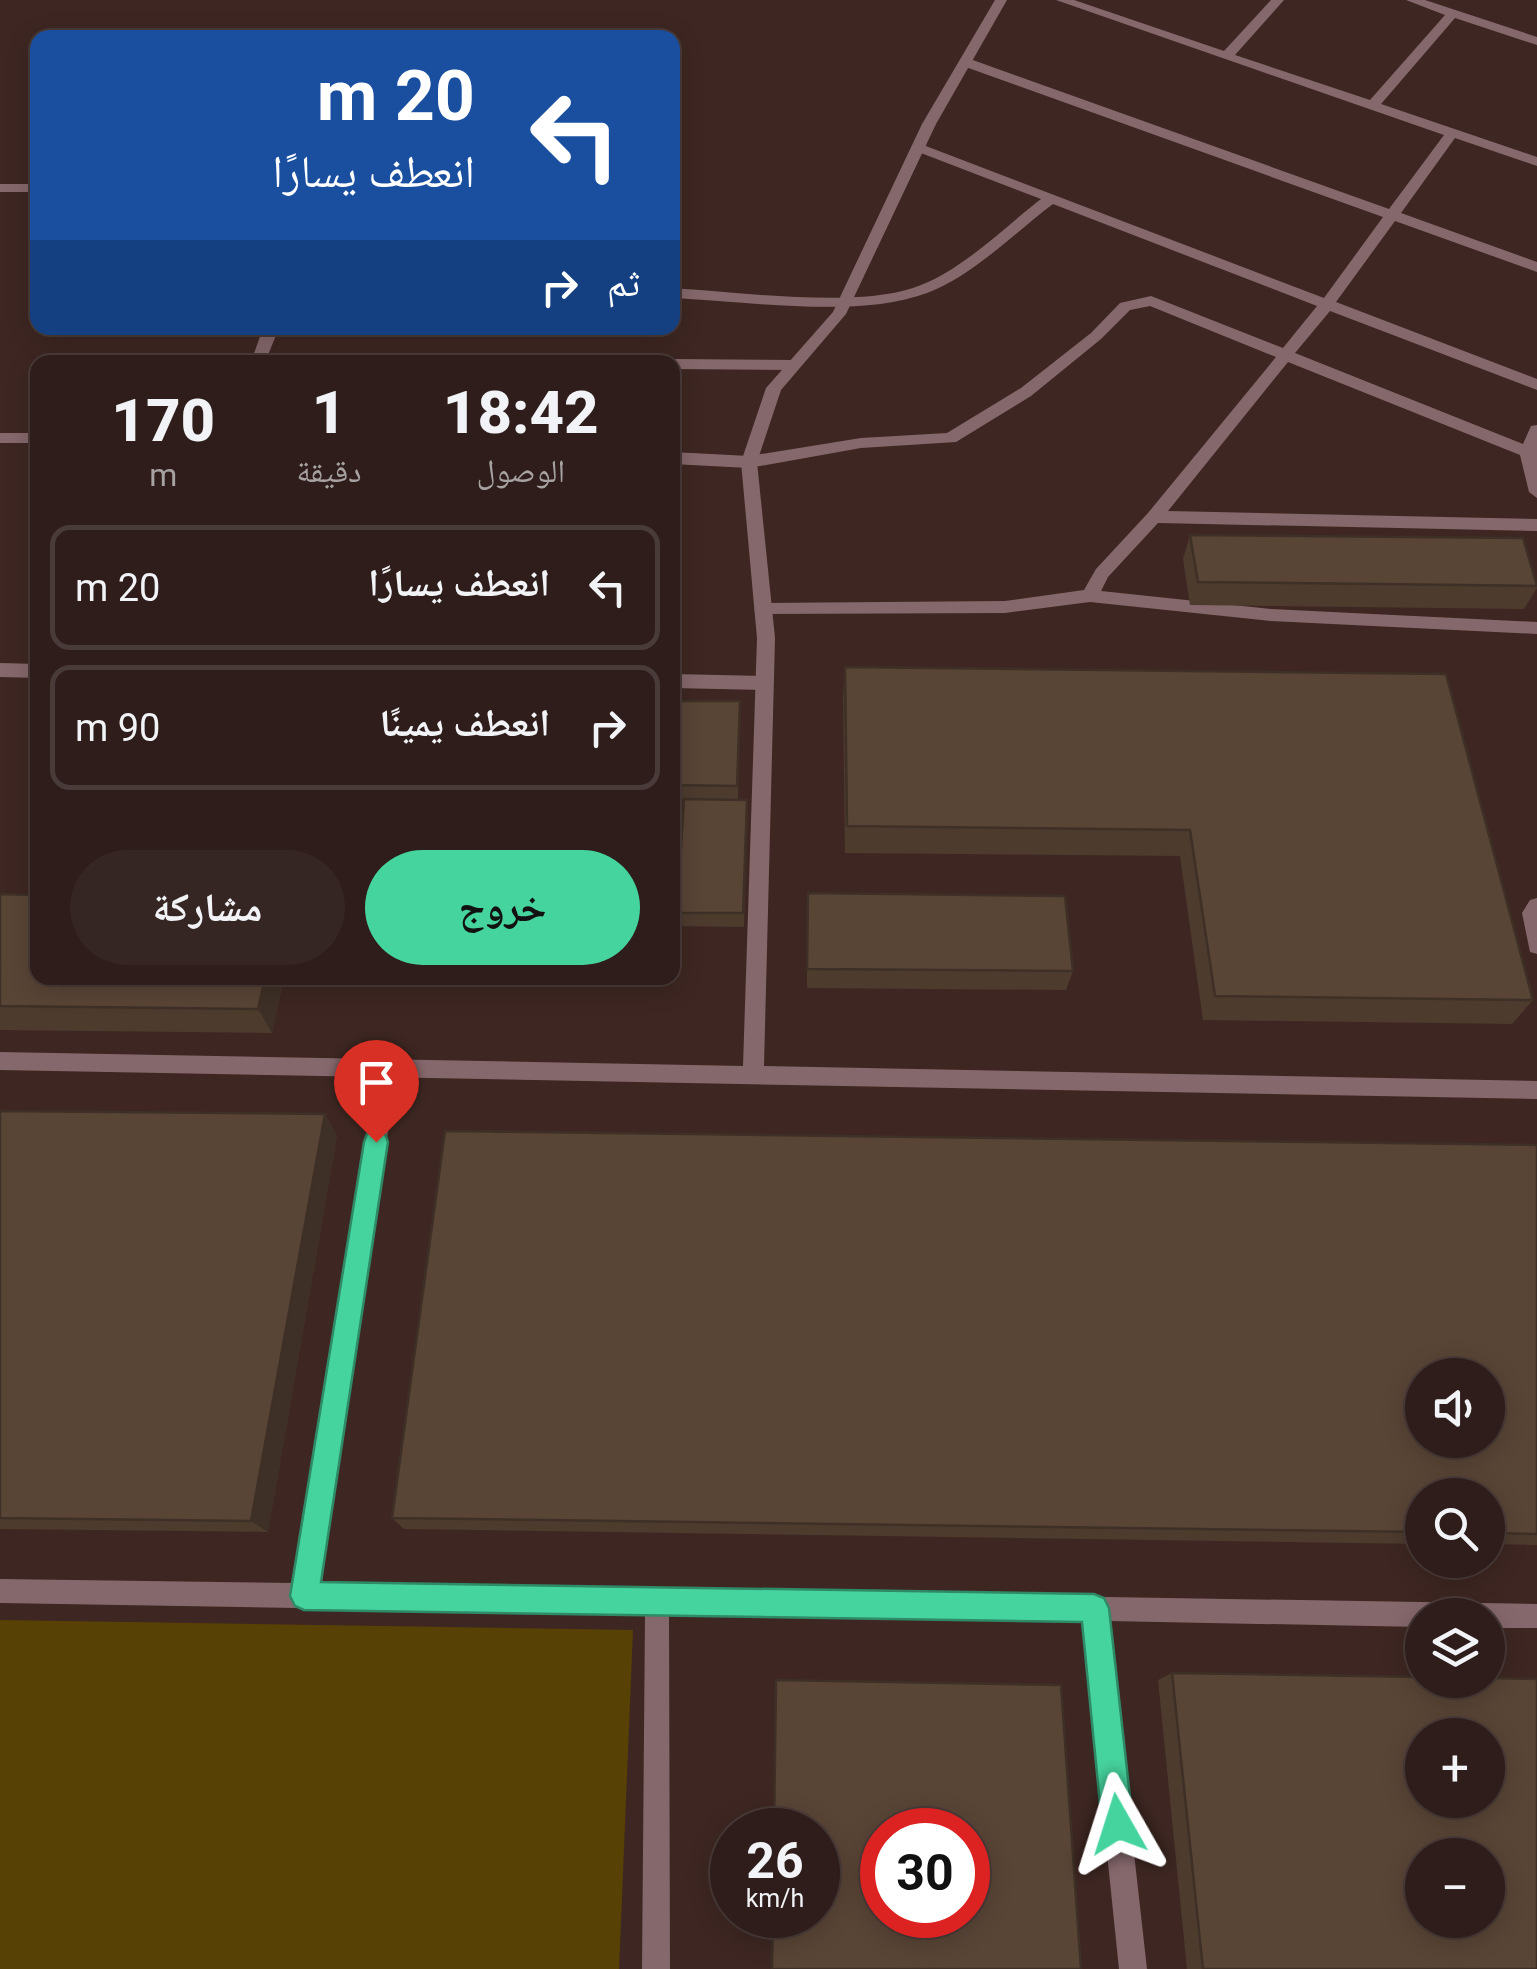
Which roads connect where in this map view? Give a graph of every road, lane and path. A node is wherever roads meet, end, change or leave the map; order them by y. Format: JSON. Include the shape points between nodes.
{"nodes":[{"id":1,"x":1001,"y":0,"type":"edge"},
{"id":2,"x":1062,"y":0,"type":"edge"},
{"id":3,"x":1278,"y":0,"type":"edge"},
{"id":4,"x":1412,"y":0,"type":"edge"},
{"id":5,"x":1453,"y":13,"type":"junction"},
{"id":6,"x":1537,"y":40,"type":"edge"},
{"id":7,"x":1227,"y":56,"type":"junction"},
{"id":8,"x":965,"y":62,"type":"junction"},
{"id":9,"x":1372,"y":106,"type":"junction"},
{"id":10,"x":1452,"y":133,"type":"junction"},
{"id":11,"x":918,"y":146,"type":"junction"},
{"id":12,"x":1537,"y":162,"type":"edge"},
{"id":13,"x":0,"y":188,"type":"edge"},
{"id":14,"x":30,"y":188,"type":"edge"},
{"id":15,"x":1051,"y":198,"type":"junction"},
{"id":16,"x":1393,"y":214,"type":"junction"},
{"id":17,"x":1537,"y":266,"type":"edge"},
{"id":18,"x":680,"y":293,"type":"edge"},
{"id":19,"x":846,"y":298,"type":"junction"},
{"id":20,"x":1327,"y":304,"type":"junction"},
{"id":21,"x":1286,"y":354,"type":"junction"},
{"id":22,"x":680,"y":364,"type":"edge"},
{"id":23,"x":793,"y":365,"type":"junction"},
{"id":24,"x":1537,"y":385,"type":"edge"},
{"id":25,"x":1537,"y":430,"type":"edge"},
{"id":26,"x":0,"y":438,"type":"edge"},
{"id":27,"x":30,"y":438,"type":"edge"},
{"id":28,"x":1528,"y":452,"type":"junction"},
{"id":29,"x":680,"y":458,"type":"edge"},
{"id":30,"x":749,"y":462,"type":"junction"},
{"id":31,"x":1537,"y":492,"type":"edge"},
{"id":32,"x":1154,"y":516,"type":"junction"},
{"id":33,"x":1537,"y":525,"type":"edge"},
{"id":34,"x":1090,"y":596,"type":"junction"},
{"id":35,"x":763,"y":609,"type":"junction"},
{"id":36,"x":1537,"y":628,"type":"edge"},
{"id":37,"x":0,"y":670,"type":"edge"},
{"id":38,"x":30,"y":671,"type":"edge"},
{"id":39,"x":680,"y":681,"type":"edge"},
{"id":40,"x":764,"y":682,"type":"junction"},
{"id":41,"x":1537,"y":906,"type":"edge"},
{"id":42,"x":1537,"y":946,"type":"edge"},
{"id":43,"x":0,"y":1061,"type":"edge"},
{"id":44,"x":388,"y":1066,"type":"junction"},
{"id":45,"x":753,"y":1074,"type":"junction"},
{"id":46,"x":1537,"y":1090,"type":"edge"},
{"id":47,"x":0,"y":1591,"type":"edge"},
{"id":48,"x":304,"y":1596,"type":"junction"},
{"id":49,"x":657,"y":1602,"type":"junction"},
{"id":50,"x":1094,"y":1608,"type":"junction"},
{"id":51,"x":1537,"y":1616,"type":"edge"},
{"id":52,"x":656,"y":1969,"type":"edge"},
{"id":53,"x":1133,"y":1969,"type":"edge"}],
"edges":[{"from":1,"to":8,"type":"street"},
{"from":2,"to":7,"type":"street"},
{"from":3,"to":7,"type":"street"},
{"from":4,"to":5,"type":"street"},
{"from":5,"to":6,"type":"street"},
{"from":5,"to":9,"type":"street"},
{"from":7,"to":9,"type":"street"},
{"from":8,"to":11,"type":"street"},
{"from":8,"to":16,"type":"street"},
{"from":9,"to":10,"type":"street"},
{"from":10,"to":12,"type":"street"},
{"from":10,"to":16,"type":"street"},
{"from":11,"to":15,"type":"street"},
{"from":11,"to":19,"type":"street"},
{"from":13,"to":14,"type":"street"},
{"from":15,"to":19,"type":"street","via":[[916,293]]},
{"from":15,"to":20,"type":"street"},
{"from":16,"to":17,"type":"street"},
{"from":16,"to":20,"type":"street"},
{"from":18,"to":19,"type":"street"},
{"from":19,"to":23,"type":"street"},
{"from":20,"to":21,"type":"street"},
{"from":20,"to":24,"type":"street"},
{"from":21,"to":28,"type":"street"},
{"from":21,"to":30,"type":"street","via":[[1163,305],[1138,302],[1026,392],[950,438],[861,443]]},
{"from":21,"to":32,"type":"street"},
{"from":22,"to":23,"type":"street"},
{"from":23,"to":30,"type":"street","via":[[774,388]]},
{"from":25,"to":28,"type":"street"},
{"from":26,"to":27,"type":"street"},
{"from":28,"to":31,"type":"street"},
{"from":29,"to":30,"type":"street"},
{"from":30,"to":35,"type":"street"},
{"from":32,"to":33,"type":"street"},
{"from":32,"to":34,"type":"street"},
{"from":34,"to":35,"type":"street","via":[[1006,607]]},
{"from":34,"to":36,"type":"street","via":[[1271,614]]},
{"from":35,"to":40,"type":"street"},
{"from":37,"to":38,"type":"street"},
{"from":39,"to":40,"type":"street"},
{"from":40,"to":45,"type":"street"},
{"from":41,"to":42,"type":"street"},
{"from":43,"to":44,"type":"street"},
{"from":44,"to":45,"type":"street"},
{"from":44,"to":48,"type":"street"},
{"from":45,"to":46,"type":"street"},
{"from":47,"to":48,"type":"street"},
{"from":48,"to":49,"type":"street"},
{"from":49,"to":50,"type":"street"},
{"from":49,"to":52,"type":"street"},
{"from":50,"to":51,"type":"street"},
{"from":50,"to":53,"type":"street"}]}
